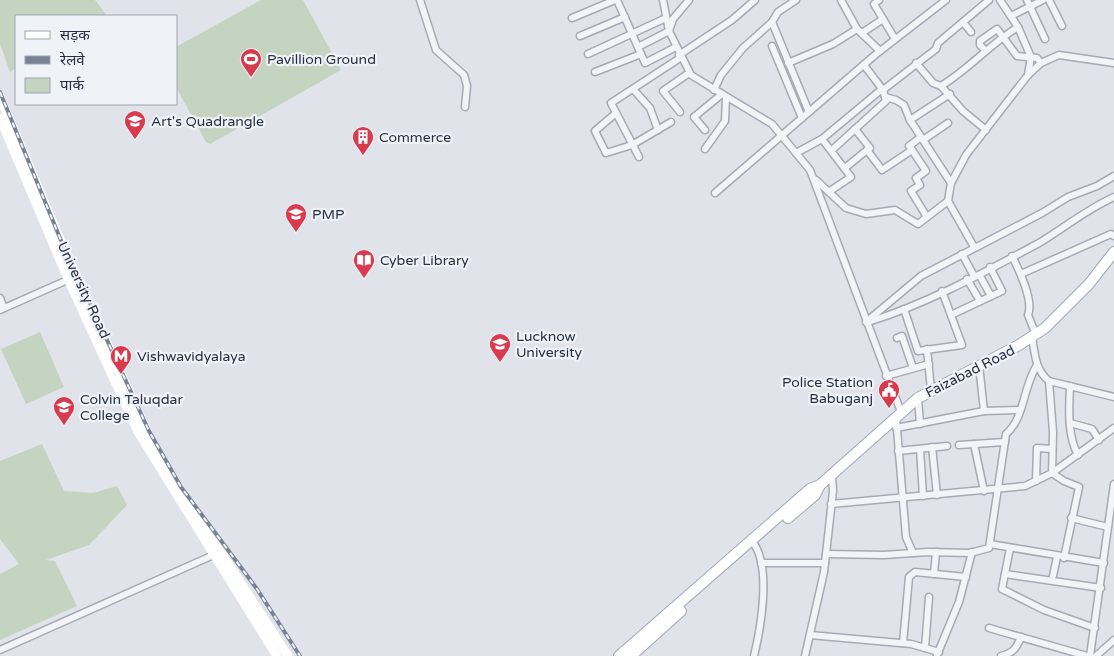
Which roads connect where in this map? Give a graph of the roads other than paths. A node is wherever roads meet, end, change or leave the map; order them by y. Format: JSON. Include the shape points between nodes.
{"nodes":[{"id":1,"x":420,"y":0,"type":"edge"},
{"id":2,"x":616,"y":0,"type":"edge"},
{"id":3,"x":663,"y":0,"type":"edge"},
{"id":4,"x":689,"y":0,"type":"edge"},
{"id":5,"x":754,"y":0,"type":"edge"},
{"id":6,"x":796,"y":0,"type":"edge"},
{"id":7,"x":840,"y":0,"type":"edge"},
{"id":8,"x":879,"y":0,"type":"edge"},
{"id":9,"x":946,"y":0,"type":"edge"},
{"id":10,"x":989,"y":0,"type":"edge"},
{"id":11,"x":1000,"y":0,"type":"edge"},
{"id":12,"x":1042,"y":0,"type":"edge"},
{"id":13,"x":1049,"y":0,"type":"edge"},
{"id":14,"x":1028,"y":3,"type":"edge"},
{"id":15,"x":1011,"y":16,"type":"junction"},
{"id":16,"x":625,"y":17,"type":"junction"},
{"id":17,"x":572,"y":18,"type":"dead end"},
{"id":18,"x":666,"y":18,"type":"junction"},
{"id":19,"x":883,"y":19,"type":"junction"},
{"id":20,"x":772,"y":22,"type":"junction"},
{"id":21,"x":963,"y":22,"type":"junction"},
{"id":22,"x":1062,"y":26,"type":"dead end"},
{"id":23,"x":1018,"y":27,"type":"junction"},
{"id":24,"x":859,"y":31,"type":"junction"},
{"id":25,"x":669,"y":32,"type":"junction"},
{"id":26,"x":971,"y":32,"type":"dead end"},
{"id":27,"x":632,"y":33,"type":"junction"},
{"id":28,"x":580,"y":36,"type":"dead end"},
{"id":29,"x":1002,"y":37,"type":"junction"},
{"id":30,"x":896,"y":39,"type":"junction"},
{"id":31,"x":1045,"y":39,"type":"dead end"},
{"id":32,"x":772,"y":46,"type":"dead end"},
{"id":33,"x":676,"y":47,"type":"junction"},
{"id":34,"x":640,"y":50,"type":"junction"},
{"id":35,"x":985,"y":50,"type":"junction"},
{"id":36,"x":880,"y":51,"type":"junction"},
{"id":37,"x":588,"y":54,"type":"dead end"},
{"id":38,"x":680,"y":56,"type":"junction"},
{"id":39,"x":1031,"y":57,"type":"junction"},
{"id":40,"x":1041,"y":62,"type":"junction"},
{"id":41,"x":788,"y":63,"type":"junction"},
{"id":42,"x":916,"y":63,"type":"junction"},
{"id":43,"x":1114,"y":63,"type":"edge"},
{"id":44,"x":864,"y":65,"type":"junction"},
{"id":45,"x":595,"y":72,"type":"dead end"},
{"id":46,"x":689,"y":73,"type":"junction"},
{"id":47,"x":1028,"y":75,"type":"junction"},
{"id":48,"x":941,"y":86,"type":"junction"},
{"id":49,"x":633,"y":89,"type":"junction"},
{"id":50,"x":714,"y":90,"type":"junction"},
{"id":51,"x":883,"y":92,"type":"junction"},
{"id":52,"x":950,"y":94,"type":"junction"},
{"id":53,"x":724,"y":96,"type":"junction"},
{"id":54,"x":0,"y":98,"type":"edge"},
{"id":55,"x":465,"y":107,"type":"dead end"},
{"id":56,"x":680,"y":112,"type":"dead end"},
{"id":57,"x":809,"y":112,"type":"junction"},
{"id":58,"x":616,"y":113,"type":"junction"},
{"id":59,"x":0,"y":118,"type":"edge"},
{"id":60,"x":802,"y":118,"type":"junction"},
{"id":61,"x":910,"y":120,"type":"junction"},
{"id":62,"x":671,"y":122,"type":"dead end"},
{"id":63,"x":948,"y":124,"type":"dead end"},
{"id":64,"x":855,"y":129,"type":"junction"},
{"id":65,"x":658,"y":130,"type":"junction"},
{"id":66,"x":705,"y":130,"type":"dead end"},
{"id":67,"x":986,"y":130,"type":"junction"},
{"id":68,"x":781,"y":135,"type":"junction"},
{"id":69,"x":922,"y":138,"type":"junction"},
{"id":70,"x":822,"y":139,"type":"junction"},
{"id":71,"x":632,"y":144,"type":"junction"},
{"id":72,"x":705,"y":149,"type":"dead end"},
{"id":73,"x":832,"y":150,"type":"junction"},
{"id":74,"x":867,"y":150,"type":"junction"},
{"id":75,"x":912,"y":150,"type":"junction"},
{"id":76,"x":796,"y":153,"type":"junction"},
{"id":77,"x":639,"y":156,"type":"dead end"},
{"id":78,"x":844,"y":168,"type":"junction"},
{"id":79,"x":1114,"y":176,"type":"edge"},
{"id":80,"x":815,"y":179,"type":"junction"},
{"id":81,"x":951,"y":183,"type":"junction"},
{"id":82,"x":716,"y":192,"type":"dead end"},
{"id":83,"x":830,"y":192,"type":"junction"},
{"id":84,"x":1114,"y":197,"type":"edge"},
{"id":85,"x":948,"y":201,"type":"junction"},
{"id":86,"x":927,"y":217,"type":"junction"},
{"id":87,"x":1114,"y":236,"type":"edge"},
{"id":88,"x":974,"y":247,"type":"junction"},
{"id":89,"x":1114,"y":252,"type":"edge"},
{"id":90,"x":962,"y":254,"type":"junction"},
{"id":91,"x":1012,"y":256,"type":"junction"},
{"id":92,"x":990,"y":267,"type":"junction"},
{"id":93,"x":1021,"y":274,"type":"junction"},
{"id":94,"x":971,"y":278,"type":"junction"},
{"id":95,"x":981,"y":278,"type":"dead end"},
{"id":96,"x":63,"y":282,"type":"dead end"},
{"id":97,"x":942,"y":291,"type":"junction"},
{"id":98,"x":991,"y":296,"type":"junction"},
{"id":99,"x":0,"y":298,"type":"edge"},
{"id":100,"x":980,"y":301,"type":"junction"},
{"id":101,"x":2,"y":309,"type":"edge"},
{"id":102,"x":904,"y":310,"type":"junction"},
{"id":103,"x":951,"y":314,"type":"junction"},
{"id":104,"x":866,"y":322,"type":"junction"},
{"id":105,"x":912,"y":332,"type":"junction"},
{"id":106,"x":1034,"y":336,"type":"junction"},
{"id":107,"x":927,"y":350,"type":"junction"},
{"id":108,"x":928,"y":364,"type":"junction"},
{"id":109,"x":979,"y":365,"type":"junction"},
{"id":110,"x":1037,"y":366,"type":"junction"},
{"id":111,"x":913,"y":368,"type":"junction"},
{"id":112,"x":886,"y":376,"type":"junction"},
{"id":113,"x":1049,"y":380,"type":"junction"},
{"id":114,"x":1070,"y":386,"type":"junction"},
{"id":115,"x":931,"y":390,"type":"junction"},
{"id":116,"x":1114,"y":397,"type":"edge"},
{"id":117,"x":918,"y":398,"type":"junction"},
{"id":118,"x":1020,"y":410,"type":"junction"},
{"id":119,"x":984,"y":411,"type":"junction"},
{"id":120,"x":899,"y":415,"type":"junction"},
{"id":121,"x":1070,"y":423,"type":"junction"},
{"id":122,"x":920,"y":424,"type":"junction"},
{"id":123,"x":896,"y":428,"type":"junction"},
{"id":124,"x":1114,"y":428,"type":"edge"},
{"id":125,"x":1098,"y":440,"type":"junction"},
{"id":126,"x":1005,"y":442,"type":"junction"},
{"id":127,"x":974,"y":444,"type":"junction"},
{"id":128,"x":947,"y":446,"type":"dead end"},
{"id":129,"x":959,"y":446,"type":"dead end"},
{"id":130,"x":932,"y":447,"type":"junction"},
{"id":131,"x":1052,"y":448,"type":"junction"},
{"id":132,"x":920,"y":449,"type":"junction"},
{"id":133,"x":898,"y":451,"type":"junction"},
{"id":134,"x":1078,"y":455,"type":"junction"},
{"id":135,"x":1052,"y":473,"type":"junction"},
{"id":136,"x":832,"y":475,"type":"junction"},
{"id":137,"x":1036,"y":481,"type":"junction"},
{"id":138,"x":1114,"y":484,"type":"edge"},
{"id":139,"x":998,"y":490,"type":"junction"},
{"id":140,"x":984,"y":491,"type":"junction"},
{"id":141,"x":937,"y":495,"type":"junction"},
{"id":142,"x":923,"y":496,"type":"junction"},
{"id":143,"x":903,"y":498,"type":"junction"},
{"id":144,"x":831,"y":504,"type":"junction"},
{"id":145,"x":1071,"y":518,"type":"junction"},
{"id":146,"x":1108,"y":526,"type":"junction"},
{"id":147,"x":754,"y":543,"type":"junction"},
{"id":148,"x":990,"y":544,"type":"junction"},
{"id":149,"x":1010,"y":548,"type":"junction"},
{"id":150,"x":936,"y":552,"type":"junction"},
{"id":151,"x":972,"y":552,"type":"junction"},
{"id":152,"x":218,"y":553,"type":"junction"},
{"id":153,"x":913,"y":553,"type":"junction"},
{"id":154,"x":826,"y":554,"type":"junction"},
{"id":155,"x":1061,"y":557,"type":"junction"},
{"id":156,"x":761,"y":563,"type":"junction"},
{"id":157,"x":825,"y":563,"type":"junction"},
{"id":158,"x":1104,"y":563,"type":"junction"},
{"id":159,"x":934,"y":574,"type":"junction"},
{"id":160,"x":1005,"y":574,"type":"junction"},
{"id":161,"x":1053,"y":576,"type":"dead end"},
{"id":162,"x":966,"y":577,"type":"junction"},
{"id":163,"x":1101,"y":588,"type":"junction"},
{"id":164,"x":929,"y":597,"type":"dead end"},
{"id":165,"x":254,"y":609,"type":"junction"},
{"id":166,"x":989,"y":628,"type":"dead end"},
{"id":167,"x":1095,"y":628,"type":"junction"},
{"id":168,"x":810,"y":635,"type":"junction"},
{"id":169,"x":1021,"y":637,"type":"junction"},
{"id":170,"x":1114,"y":640,"type":"edge"},
{"id":171,"x":903,"y":643,"type":"junction"},
{"id":172,"x":925,"y":648,"type":"junction"},
{"id":173,"x":0,"y":650,"type":"edge"},
{"id":174,"x":938,"y":654,"type":"edge"},
{"id":175,"x":277,"y":656,"type":"edge"},
{"id":176,"x":288,"y":656,"type":"edge"},
{"id":177,"x":619,"y":656,"type":"edge"},
{"id":178,"x":631,"y":656,"type":"edge"},
{"id":179,"x":754,"y":656,"type":"edge"},
{"id":180,"x":805,"y":656,"type":"edge"},
{"id":181,"x":1001,"y":656,"type":"edge"},
{"id":182,"x":1089,"y":656,"type":"edge"},
{"id":183,"x":1096,"y":656,"type":"edge"}],
"edges":[{"from":1,"to":55,"type":"street","via":[[436,50],[464,76],[467,86]]},
{"from":2,"to":16,"type":"street"},
{"from":2,"to":17,"type":"street"},
{"from":3,"to":18,"type":"street"},
{"from":4,"to":25,"type":"street","via":[[673,19]]},
{"from":5,"to":38,"type":"street","via":[[732,20]]},
{"from":6,"to":20,"type":"street","via":[[778,12]]},
{"from":7,"to":24,"type":"street"},
{"from":8,"to":19,"type":"street","via":[[874,4]]},
{"from":9,"to":30,"type":"street"},
{"from":10,"to":21,"type":"street"},
{"from":11,"to":15,"type":"street"},
{"from":12,"to":14,"type":"street"},
{"from":13,"to":22,"type":"street"},
{"from":14,"to":15,"type":"street"},
{"from":14,"to":31,"type":"street"},
{"from":15,"to":23,"type":"street"},
{"from":16,"to":27,"type":"street"},
{"from":16,"to":28,"type":"street"},
{"from":18,"to":25,"type":"street"},
{"from":18,"to":27,"type":"street"},
{"from":19,"to":24,"type":"street"},
{"from":19,"to":30,"type":"street"},
{"from":20,"to":41,"type":"street"},
{"from":20,"to":50,"type":"street","via":[[743,48],[720,75]]},
{"from":21,"to":26,"type":"street"},
{"from":21,"to":42,"type":"street","via":[[938,43],[936,49]]},
{"from":23,"to":29,"type":"street"},
{"from":23,"to":39,"type":"street"},
{"from":24,"to":36,"type":"street"},
{"from":24,"to":41,"type":"street"},
{"from":25,"to":33,"type":"street"},
{"from":25,"to":34,"type":"street"},
{"from":27,"to":34,"type":"street"},
{"from":27,"to":37,"type":"street"},
{"from":29,"to":35,"type":"street"},
{"from":29,"to":35,"type":"street","via":[[997,29],[980,40]]},
{"from":29,"to":39,"type":"street","via":[[1017,56]]},
{"from":30,"to":36,"type":"street"},
{"from":32,"to":60,"type":"street"},
{"from":33,"to":34,"type":"street","via":[[645,63]]},
{"from":33,"to":38,"type":"street"},
{"from":34,"to":45,"type":"street"},
{"from":35,"to":48,"type":"street","via":[[961,74]]},
{"from":36,"to":44,"type":"street"},
{"from":38,"to":46,"type":"street"},
{"from":38,"to":49,"type":"street"},
{"from":39,"to":40,"type":"street"},
{"from":39,"to":47,"type":"street"},
{"from":40,"to":43,"type":"street","via":[[1059,55]]},
{"from":40,"to":47,"type":"street"},
{"from":41,"to":57,"type":"street"},
{"from":42,"to":48,"type":"street","via":[[933,83]]},
{"from":42,"to":51,"type":"street"},
{"from":44,"to":51,"type":"street"},
{"from":44,"to":57,"type":"street"},
{"from":46,"to":50,"type":"street"},
{"from":46,"to":56,"type":"street","via":[[663,91]]},
{"from":47,"to":67,"type":"street"},
{"from":48,"to":52,"type":"street"},
{"from":49,"to":58,"type":"street","via":[[611,103]]},
{"from":49,"to":65,"type":"street","via":[[650,108]]},
{"from":50,"to":53,"type":"street"},
{"from":51,"to":61,"type":"street","via":[[904,105]]},
{"from":51,"to":64,"type":"street","via":[[886,101]]},
{"from":51,"to":70,"type":"street"},
{"from":52,"to":61,"type":"street"},
{"from":52,"to":67,"type":"street","via":[[963,111]]},
{"from":53,"to":66,"type":"street","via":[[694,117]]},
{"from":53,"to":68,"type":"street","via":[[772,124]]},
{"from":53,"to":72,"type":"street","via":[[725,121]]},
{"from":54,"to":152,"type":"main road","name":"University Road","via":[[146,430]]},
{"from":57,"to":60,"type":"street"},
{"from":58,"to":71,"type":"street"},
{"from":58,"to":71,"type":"street","via":[[595,132],[606,153]]},
{"from":59,"to":152,"type":"main road","name":"University Road","via":[[138,432]]},
{"from":60,"to":68,"type":"street"},
{"from":61,"to":69,"type":"street"},
{"from":62,"to":65,"type":"street"},
{"from":63,"to":69,"type":"street"},
{"from":64,"to":73,"type":"street"},
{"from":64,"to":74,"type":"street","via":[[870,148]]},
{"from":65,"to":71,"type":"street"},
{"from":67,"to":81,"type":"street","via":[[966,155]]},
{"from":68,"to":76,"type":"street"},
{"from":68,"to":82,"type":"street"},
{"from":69,"to":75,"type":"street","via":[[909,146]]},
{"from":69,"to":81,"type":"street"},
{"from":70,"to":73,"type":"street"},
{"from":70,"to":76,"type":"street"},
{"from":71,"to":77,"type":"street"},
{"from":73,"to":78,"type":"street"},
{"from":74,"to":75,"type":"street","via":[[882,170]]},
{"from":74,"to":78,"type":"street"},
{"from":75,"to":86,"type":"street","via":[[926,171],[916,178],[920,185],[911,191]]},
{"from":76,"to":80,"type":"street"},
{"from":78,"to":83,"type":"street","via":[[851,177]]},
{"from":79,"to":88,"type":"street"},
{"from":80,"to":83,"type":"street"},
{"from":80,"to":104,"type":"street"},
{"from":81,"to":85,"type":"street"},
{"from":83,"to":86,"type":"street","via":[[846,208],[866,214],[895,210],[918,224]]},
{"from":84,"to":91,"type":"street"},
{"from":85,"to":86,"type":"street"},
{"from":85,"to":88,"type":"street"},
{"from":87,"to":93,"type":"street","via":[[1111,234]]},
{"from":88,"to":90,"type":"street"},
{"from":89,"to":106,"type":"main road","name":"Faizabad Road","via":[[1060,315]]},
{"from":90,"to":94,"type":"street"},
{"from":90,"to":104,"type":"street","via":[[921,276]]},
{"from":91,"to":92,"type":"street"},
{"from":91,"to":93,"type":"street"},
{"from":92,"to":94,"type":"street"},
{"from":92,"to":98,"type":"street","via":[[1002,291]]},
{"from":93,"to":106,"type":"street"},
{"from":94,"to":97,"type":"street"},
{"from":94,"to":100,"type":"street"},
{"from":95,"to":98,"type":"street"},
{"from":96,"to":101,"type":"street"},
{"from":97,"to":102,"type":"street"},
{"from":97,"to":103,"type":"street"},
{"from":98,"to":100,"type":"street"},
{"from":99,"to":101,"type":"street"},
{"from":100,"to":103,"type":"street"},
{"from":102,"to":104,"type":"street"},
{"from":102,"to":105,"type":"street"},
{"from":103,"to":107,"type":"street","via":[[962,345]]},
{"from":104,"to":112,"type":"street"},
{"from":105,"to":107,"type":"street","via":[[918,351]]},
{"from":105,"to":111,"type":"street","via":[[900,337]]},
{"from":106,"to":109,"type":"main road","name":"Faizabad Road"},
{"from":106,"to":110,"type":"street"},
{"from":107,"to":108,"type":"street"},
{"from":108,"to":111,"type":"street"},
{"from":108,"to":115,"type":"street"},
{"from":109,"to":115,"type":"main road","name":"Faizabad Road"},
{"from":109,"to":119,"type":"street"},
{"from":110,"to":113,"type":"street"},
{"from":110,"to":118,"type":"street"},
{"from":111,"to":112,"type":"street"},
{"from":112,"to":120,"type":"street"},
{"from":113,"to":114,"type":"street"},
{"from":113,"to":131,"type":"street"},
{"from":114,"to":116,"type":"street"},
{"from":114,"to":121,"type":"street"},
{"from":115,"to":117,"type":"main road","name":"Faizabad Road"},
{"from":117,"to":120,"type":"main road","name":"Faizabad Road"},
{"from":117,"to":122,"type":"street"},
{"from":118,"to":119,"type":"street"},
{"from":118,"to":126,"type":"street"},
{"from":119,"to":122,"type":"street"},
{"from":120,"to":123,"type":"street"},
{"from":120,"to":136,"type":"main road","name":"Faizabad Road"},
{"from":121,"to":125,"type":"street","via":[[1092,429]]},
{"from":121,"to":134,"type":"street","via":[[1072,444]]},
{"from":122,"to":123,"type":"street"},
{"from":123,"to":133,"type":"street"},
{"from":124,"to":125,"type":"street"},
{"from":125,"to":134,"type":"street"},
{"from":126,"to":127,"type":"street"},
{"from":126,"to":139,"type":"street"},
{"from":127,"to":129,"type":"street"},
{"from":127,"to":140,"type":"street"},
{"from":128,"to":130,"type":"street"},
{"from":130,"to":132,"type":"street"},
{"from":130,"to":141,"type":"street"},
{"from":131,"to":135,"type":"street"},
{"from":131,"to":137,"type":"street","via":[[1037,448]]},
{"from":132,"to":133,"type":"street"},
{"from":132,"to":142,"type":"street"},
{"from":133,"to":143,"type":"street"},
{"from":134,"to":135,"type":"street"},
{"from":135,"to":137,"type":"street"},
{"from":135,"to":145,"type":"street","via":[[1078,487]]},
{"from":136,"to":144,"type":"street"},
{"from":136,"to":147,"type":"main road","name":"Faizabad Road","via":[[810,489]]},
{"from":137,"to":139,"type":"street"},
{"from":138,"to":146,"type":"street"},
{"from":139,"to":140,"type":"street"},
{"from":139,"to":148,"type":"street"},
{"from":140,"to":141,"type":"street"},
{"from":141,"to":142,"type":"street"},
{"from":142,"to":143,"type":"street"},
{"from":143,"to":144,"type":"street"},
{"from":143,"to":153,"type":"street","via":[[906,537]]},
{"from":144,"to":154,"type":"street"},
{"from":145,"to":146,"type":"street"},
{"from":145,"to":155,"type":"street"},
{"from":146,"to":158,"type":"street"},
{"from":147,"to":156,"type":"street","via":[[760,552]]},
{"from":147,"to":177,"type":"main road","name":"Faizabad Road"},
{"from":147,"to":178,"type":"main road","name":"Faizabad Road"},
{"from":148,"to":149,"type":"street"},
{"from":148,"to":151,"type":"street","via":[[989,548]]},
{"from":149,"to":155,"type":"street"},
{"from":149,"to":160,"type":"street"},
{"from":150,"to":151,"type":"street"},
{"from":150,"to":153,"type":"street"},
{"from":150,"to":159,"type":"street"},
{"from":151,"to":162,"type":"street"},
{"from":152,"to":165,"type":"main road","name":"University Road"},
{"from":152,"to":173,"type":"street"},
{"from":153,"to":154,"type":"street","via":[[884,556]]},
{"from":154,"to":157,"type":"street"},
{"from":155,"to":158,"type":"street"},
{"from":155,"to":161,"type":"street"},
{"from":156,"to":157,"type":"street"},
{"from":156,"to":179,"type":"street","via":[[761,624]]},
{"from":157,"to":168,"type":"street"},
{"from":158,"to":163,"type":"street"},
{"from":159,"to":162,"type":"street"},
{"from":159,"to":171,"type":"street","via":[[915,572],[909,577]]},
{"from":160,"to":163,"type":"street"},
{"from":160,"to":167,"type":"street","via":[[1002,589],[1044,610]]},
{"from":162,"to":174,"type":"street"},
{"from":163,"to":167,"type":"street"},
{"from":164,"to":172,"type":"street"},
{"from":165,"to":175,"type":"main road","name":"University Road"},
{"from":165,"to":176,"type":"main road","name":"University Road"},
{"from":166,"to":169,"type":"street"},
{"from":167,"to":182,"type":"street"},
{"from":168,"to":171,"type":"street"},
{"from":168,"to":180,"type":"street"},
{"from":169,"to":181,"type":"street","via":[[1016,649]]},
{"from":169,"to":182,"type":"street"},
{"from":170,"to":183,"type":"street"},
{"from":171,"to":172,"type":"street"},
{"from":172,"to":174,"type":"street"}]}
